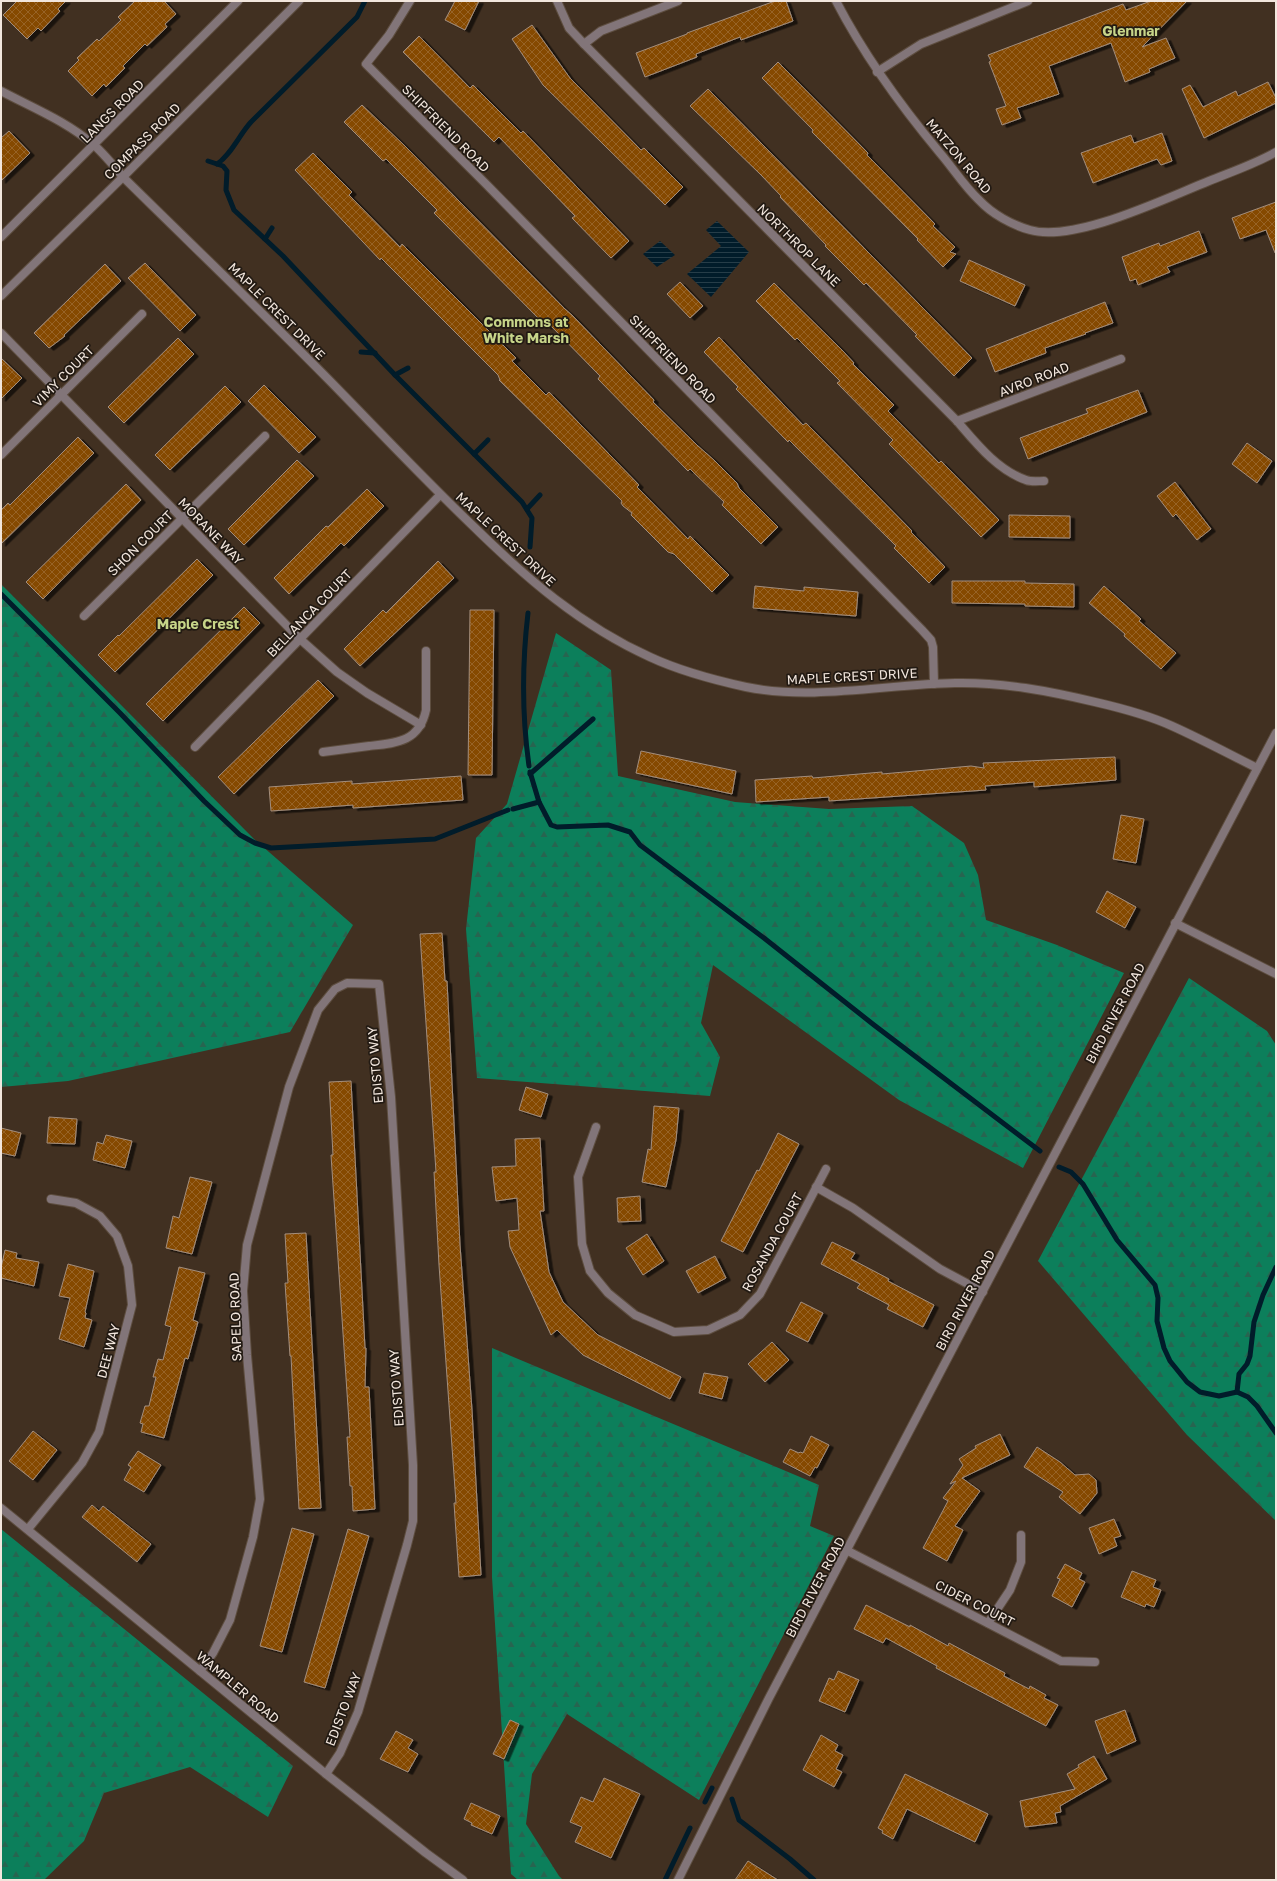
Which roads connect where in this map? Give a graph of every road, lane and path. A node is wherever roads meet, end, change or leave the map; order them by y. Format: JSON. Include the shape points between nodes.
{"nodes":[{"id":1,"x":238,"y":1,"type":"edge"},
{"id":2,"x":299,"y":1,"type":"edge"},
{"id":3,"x":410,"y":1,"type":"edge"},
{"id":4,"x":557,"y":1,"type":"edge"},
{"id":5,"x":678,"y":1,"type":"edge"},
{"id":6,"x":836,"y":1,"type":"edge"},
{"id":7,"x":1028,"y":1,"type":"edge"},
{"id":8,"x":584,"y":44,"type":"junction"},
{"id":9,"x":877,"y":72,"type":"junction"},
{"id":10,"x":1,"y":91,"type":"edge"},
{"id":11,"x":94,"y":146,"type":"junction"},
{"id":12,"x":1276,"y":152,"type":"edge"},
{"id":13,"x":123,"y":177,"type":"junction"},
{"id":14,"x":1,"y":237,"type":"edge"},
{"id":15,"x":1,"y":296,"type":"edge"},
{"id":16,"x":142,"y":314,"type":"dead end"},
{"id":17,"x":1,"y":333,"type":"edge"},
{"id":18,"x":1121,"y":359,"type":"dead end"},
{"id":19,"x":61,"y":395,"type":"junction"},
{"id":20,"x":957,"y":421,"type":"junction"},
{"id":21,"x":265,"y":436,"type":"dead end"},
{"id":22,"x":1,"y":455,"type":"edge"},
{"id":23,"x":1044,"y":481,"type":"dead end"},
{"id":24,"x":440,"y":495,"type":"junction"},
{"id":25,"x":182,"y":518,"type":"junction"},
{"id":26,"x":84,"y":616,"type":"dead end"},
{"id":27,"x":300,"y":639,"type":"junction"},
{"id":28,"x":426,"y":651,"type":"dead end"},
{"id":29,"x":934,"y":684,"type":"junction"},
{"id":30,"x":421,"y":725,"type":"junction"},
{"id":31,"x":1276,"y":733,"type":"edge"},
{"id":32,"x":195,"y":748,"type":"dead end"},
{"id":33,"x":323,"y":752,"type":"dead end"},
{"id":34,"x":1257,"y":768,"type":"junction"},
{"id":35,"x":1175,"y":923,"type":"junction"},
{"id":36,"x":1276,"y":974,"type":"edge"},
{"id":37,"x":379,"y":984,"type":"joint"},
{"id":38,"x":596,"y":1127,"type":"dead end"},
{"id":39,"x":826,"y":1169,"type":"dead end"},
{"id":40,"x":816,"y":1187,"type":"junction"},
{"id":41,"x":50,"y":1199,"type":"dead end"},
{"id":42,"x":983,"y":1292,"type":"junction"},
{"id":43,"x":1,"y":1508,"type":"edge"},
{"id":44,"x":28,"y":1529,"type":"junction"},
{"id":45,"x":1021,"y":1535,"type":"dead end"},
{"id":46,"x":848,"y":1551,"type":"junction"},
{"id":47,"x":988,"y":1623,"type":"junction"},
{"id":48,"x":1095,"y":1662,"type":"dead end"},
{"id":49,"x":200,"y":1671,"type":"junction"},
{"id":50,"x":326,"y":1774,"type":"junction"},
{"id":51,"x":463,"y":1880,"type":"edge"},
{"id":52,"x":678,"y":1880,"type":"edge"}],
"edges":[{"from":1,"to":11,"type":"street","name":"LANGS ROAD"},
{"from":2,"to":13,"type":"street","name":"COMPASS ROAD"},
{"from":3,"to":29,"type":"street","name":"SHIPFRIEND ROAD","via":[[389,35],[366,64],[922,630],[931,640],[933,647]]},
{"from":4,"to":8,"type":"street","name":"NORTHROP LANE","via":[[569,28]]},
{"from":5,"to":8,"type":"street","via":[[601,31]]},
{"from":6,"to":9,"type":"street","name":"MATZON ROAD"},
{"from":7,"to":9,"type":"street","via":[[921,44]]},
{"from":8,"to":20,"type":"street","name":"NORTHROP LANE"},
{"from":9,"to":12,"type":"street","name":"MATZON ROAD","via":[[978,200],[1004,219],[1031,230],[1056,232],[1098,224]]},
{"from":10,"to":11,"type":"street","name":"MAPLE CREST DRIVE","via":[[68,126]]},
{"from":11,"to":13,"type":"street","name":"MAPLE CREST DRIVE"},
{"from":11,"to":14,"type":"street","name":"LANGS ROAD"},
{"from":13,"to":15,"type":"street","name":"COMPASS ROAD"},
{"from":13,"to":24,"type":"street","name":"MAPLE CREST DRIVE","via":[[328,379]]},
{"from":16,"to":19,"type":"street","name":"VIMY COURT"},
{"from":17,"to":19,"type":"street","name":"MORANE WAY"},
{"from":18,"to":20,"type":"street","name":"AVRO ROAD"},
{"from":19,"to":22,"type":"street","name":"VIMY COURT"},
{"from":19,"to":25,"type":"street","name":"MORANE WAY"},
{"from":20,"to":23,"type":"street","name":"NORTHROP LANE","via":[[986,454],[1002,466],[1027,480]]},
{"from":21,"to":25,"type":"street","name":"SHON COURT"},
{"from":24,"to":27,"type":"street","name":"BELLANCA COURT"},
{"from":24,"to":29,"type":"street","name":"MAPLE CREST DRIVE","via":[[515,567],[544,591],[611,638],[654,659],[696,675],[750,688],[786,692]]},
{"from":25,"to":26,"type":"street","name":"SHON COURT"},
{"from":25,"to":27,"type":"street","name":"MORANE WAY"},
{"from":27,"to":30,"type":"street","name":"MORANE WAY","via":[[337,672]]},
{"from":27,"to":32,"type":"street","name":"BELLANCA COURT"},
{"from":28,"to":30,"type":"street","via":[[426,710]]},
{"from":29,"to":34,"type":"street","name":"MAPLE CREST DRIVE","via":[[989,684],[1048,691],[1122,708],[1171,725]]},
{"from":30,"to":33,"type":"street","via":[[398,743]]},
{"from":31,"to":34,"type":"street","name":"BIRD RIVER ROAD"},
{"from":34,"to":35,"type":"street","name":"BIRD RIVER ROAD"},
{"from":35,"to":36,"type":"street"},
{"from":35,"to":42,"type":"street","name":"BIRD RIVER ROAD"},
{"from":37,"to":49,"type":"street","name":"SAPELO ROAD","via":[[347,983],[335,988],[318,1010],[289,1087],[247,1245],[243,1291],[260,1498],[253,1537],[230,1620],[213,1653]]},
{"from":37,"to":50,"type":"street","name":"EDISTO WAY","via":[[391,1097],[414,1465],[413,1521],[358,1712],[340,1753]]},
{"from":38,"to":40,"type":"street","name":"ROSANDA COURT","via":[[578,1177],[582,1244],[590,1270],[608,1293],[634,1315],[674,1332],[708,1330],[740,1315],[760,1294]]},
{"from":39,"to":40,"type":"street","name":"ROSANDA COURT"},
{"from":40,"to":42,"type":"street","name":"ROSANDA COURT","via":[[853,1208],[940,1269]]},
{"from":41,"to":44,"type":"street","name":"DEE WAY","via":[[76,1203],[100,1216],[117,1236],[128,1266],[132,1305],[99,1432],[82,1463]]},
{"from":42,"to":46,"type":"street","name":"BIRD RIVER ROAD"},
{"from":43,"to":44,"type":"street","name":"WAMPLER ROAD"},
{"from":44,"to":49,"type":"street","name":"WAMPLER ROAD"},
{"from":45,"to":47,"type":"street","via":[[1021,1562],[1010,1590]]},
{"from":46,"to":47,"type":"street","name":"CIDER COURT"},
{"from":46,"to":52,"type":"street","name":"BIRD RIVER ROAD","via":[[769,1698]]},
{"from":47,"to":48,"type":"street","name":"CIDER COURT","via":[[1062,1661]]},
{"from":49,"to":50,"type":"street","name":"WAMPLER ROAD"},
{"from":50,"to":51,"type":"street","name":"WAMPLER ROAD"}]}
